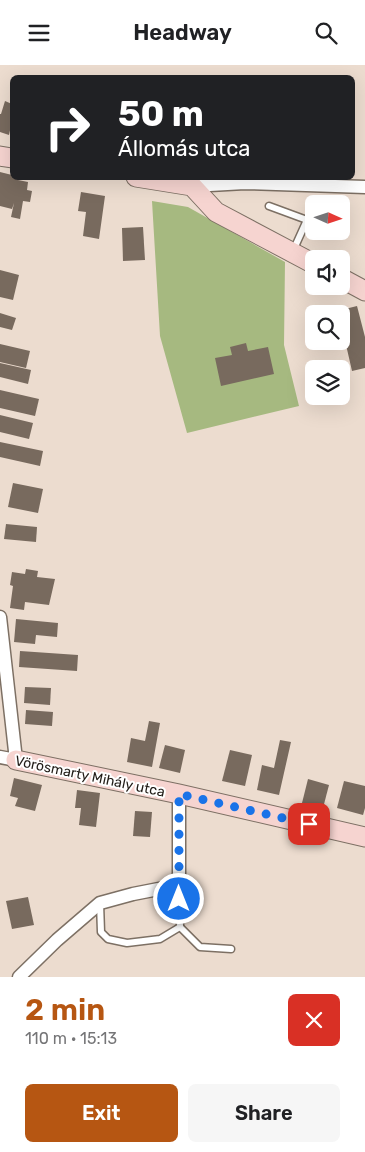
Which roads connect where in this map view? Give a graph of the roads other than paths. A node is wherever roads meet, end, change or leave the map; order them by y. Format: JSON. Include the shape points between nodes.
{"nodes":[{"id":1,"x":155,"y":180,"type":"edge"},
{"id":2,"x":192,"y":186,"type":"junction"},
{"id":3,"x":365,"y":187,"type":"edge"},
{"id":4,"x":269,"y":206,"type":"dead end"},
{"id":5,"x":293,"y":253,"type":"junction"},
{"id":6,"x":305,"y":259,"type":"edge"},
{"id":7,"x":350,"y":283,"type":"edge"},
{"id":8,"x":365,"y":291,"type":"edge"},
{"id":9,"x":0,"y":617,"type":"edge"},
{"id":10,"x":8,"y":759,"type":"edge"},
{"id":11,"x":179,"y":794,"type":"junction"},
{"id":12,"x":365,"y":837,"type":"edge"},
{"id":13,"x":179,"y":885,"type":"junction"},
{"id":14,"x":100,"y":903,"type":"junction"},
{"id":15,"x":180,"y":927,"type":"junction"},
{"id":16,"x":231,"y":949,"type":"dead end"},
{"id":17,"x":19,"y":977,"type":"edge"}],
"edges":[{"from":1,"to":2,"type":"street"},
{"from":2,"to":3,"type":"street","via":[[244,183]]},
{"from":2,"to":5,"type":"street","via":[[216,212]]},
{"from":4,"to":5,"type":"lane","via":[[307,220]]},
{"from":5,"to":6,"type":"street"},
{"from":7,"to":8,"type":"street"},
{"from":9,"to":10,"type":"street"},
{"from":10,"to":11,"type":"street","name":"Vörösmarty Mihály utca"},
{"from":11,"to":12,"type":"street","name":"Vörösmarty Mihály utca"},
{"from":11,"to":13,"type":"street"},
{"from":13,"to":14,"type":"street"},
{"from":13,"to":15,"type":"lane"},
{"from":14,"to":15,"type":"lane","via":[[101,932],[108,939],[127,943],[160,939]]},
{"from":14,"to":17,"type":"street"},
{"from":15,"to":16,"type":"lane","via":[[200,947]]}]}
